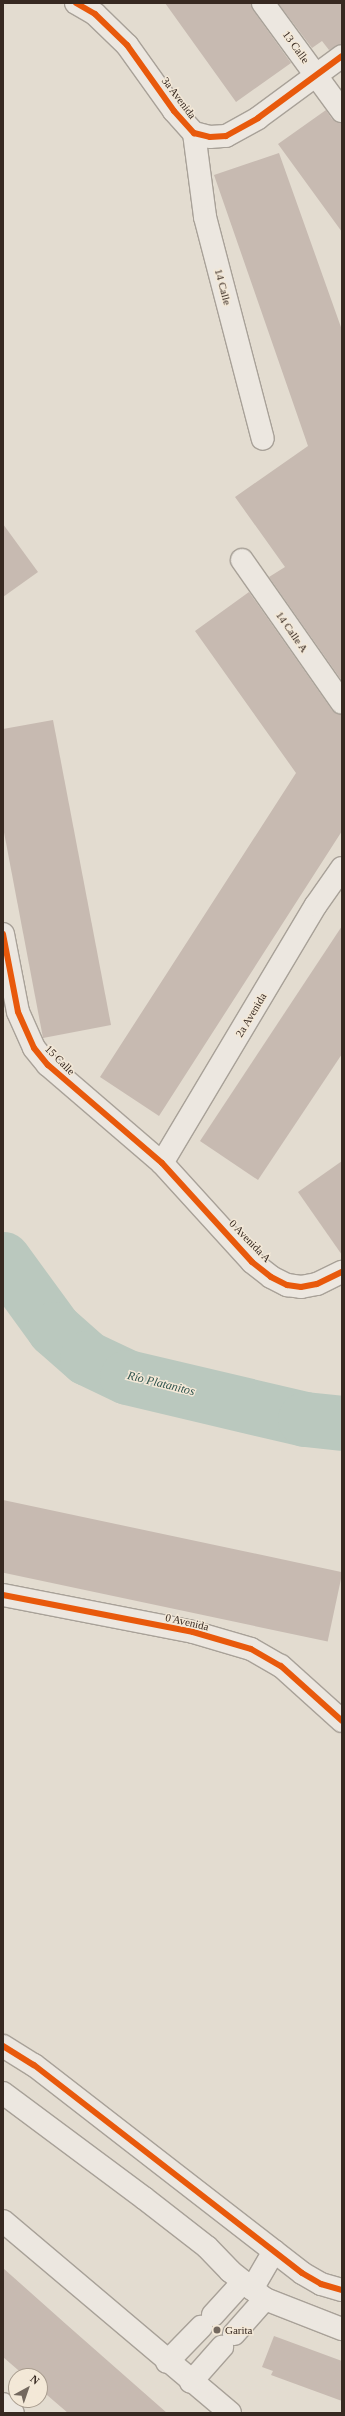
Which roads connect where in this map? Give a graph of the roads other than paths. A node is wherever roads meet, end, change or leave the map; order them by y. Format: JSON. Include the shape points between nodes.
{"nodes":[{"id":1,"x":76,"y":3,"type":"edge"},
{"id":2,"x":263,"y":3,"type":"edge"},
{"id":3,"x":342,"y":56,"type":"edge"},
{"id":4,"x":316,"y":75,"type":"junction"},
{"id":5,"x":342,"y":111,"type":"edge"},
{"id":6,"x":194,"y":133,"type":"junction"},
{"id":7,"x":263,"y":439,"type":"dead end"},
{"id":8,"x":242,"y":560,"type":"dead end"},
{"id":9,"x":342,"y":703,"type":"edge"},
{"id":10,"x":342,"y":868,"type":"edge"},
{"id":11,"x":3,"y":934,"type":"edge"},
{"id":12,"x":162,"y":1164,"type":"junction"},
{"id":13,"x":342,"y":1272,"type":"edge"},
{"id":14,"x":3,"y":1595,"type":"edge"},
{"id":15,"x":342,"y":1721,"type":"edge"},
{"id":16,"x":3,"y":2046,"type":"edge"},
{"id":17,"x":3,"y":2093,"type":"edge"},
{"id":18,"x":3,"y":2221,"type":"edge"},
{"id":19,"x":274,"y":2252,"type":"junction"},
{"id":20,"x":253,"y":2290,"type":"junction"},
{"id":21,"x":342,"y":2290,"type":"edge"},
{"id":22,"x":342,"y":2329,"type":"edge"},
{"id":23,"x":167,"y":2362,"type":"junction"},
{"id":24,"x":191,"y":2382,"type":"junction"},
{"id":25,"x":3,"y":2404,"type":"edge"},
{"id":26,"x":13,"y":2413,"type":"edge"},
{"id":27,"x":230,"y":2413,"type":"edge"}],
"edges":[{"from":1,"to":6,"type":"street","name":"3a Avenida","via":[[95,14],[127,44],[174,111]]},
{"from":2,"to":4,"type":"street","name":"13 Calle"},
{"from":3,"to":4,"type":"street","name":"3a Avenida"},
{"from":4,"to":5,"type":"street","name":"13 Calle"},
{"from":4,"to":6,"type":"street","name":"3a Avenida","via":[[258,118],[226,136],[210,137]]},
{"from":6,"to":7,"type":"street","name":"14 Calle","via":[[205,217]]},
{"from":8,"to":9,"type":"street","name":"14 Calle A"},
{"from":10,"to":12,"type":"street","name":"2a Avenida","via":[[316,905]]},
{"from":11,"to":12,"type":"street","name":"15 Calle","via":[[18,1012],[34,1048],[48,1065]]},
{"from":12,"to":13,"type":"street","name":"0 Avenida A","via":[[252,1262],[271,1277],[287,1285],[301,1287],[317,1284]]},
{"from":14,"to":15,"type":"street","name":"0 Avenida","via":[[193,1632],[251,1649],[281,1666]]},
{"from":16,"to":19,"type":"street","via":[[34,2066]]},
{"from":17,"to":20,"type":"street","via":[[82,2150],[207,2247]]},
{"from":18,"to":23,"type":"street"},
{"from":19,"to":20,"type":"street"},
{"from":19,"to":21,"type":"street","via":[[321,2284]]},
{"from":20,"to":22,"type":"street"},
{"from":20,"to":23,"type":"street","via":[[207,2321]]},
{"from":20,"to":24,"type":"street","via":[[228,2340]]},
{"from":23,"to":24,"type":"street"},
{"from":24,"to":27,"type":"street"},
{"from":25,"to":26,"type":"street"}]}
